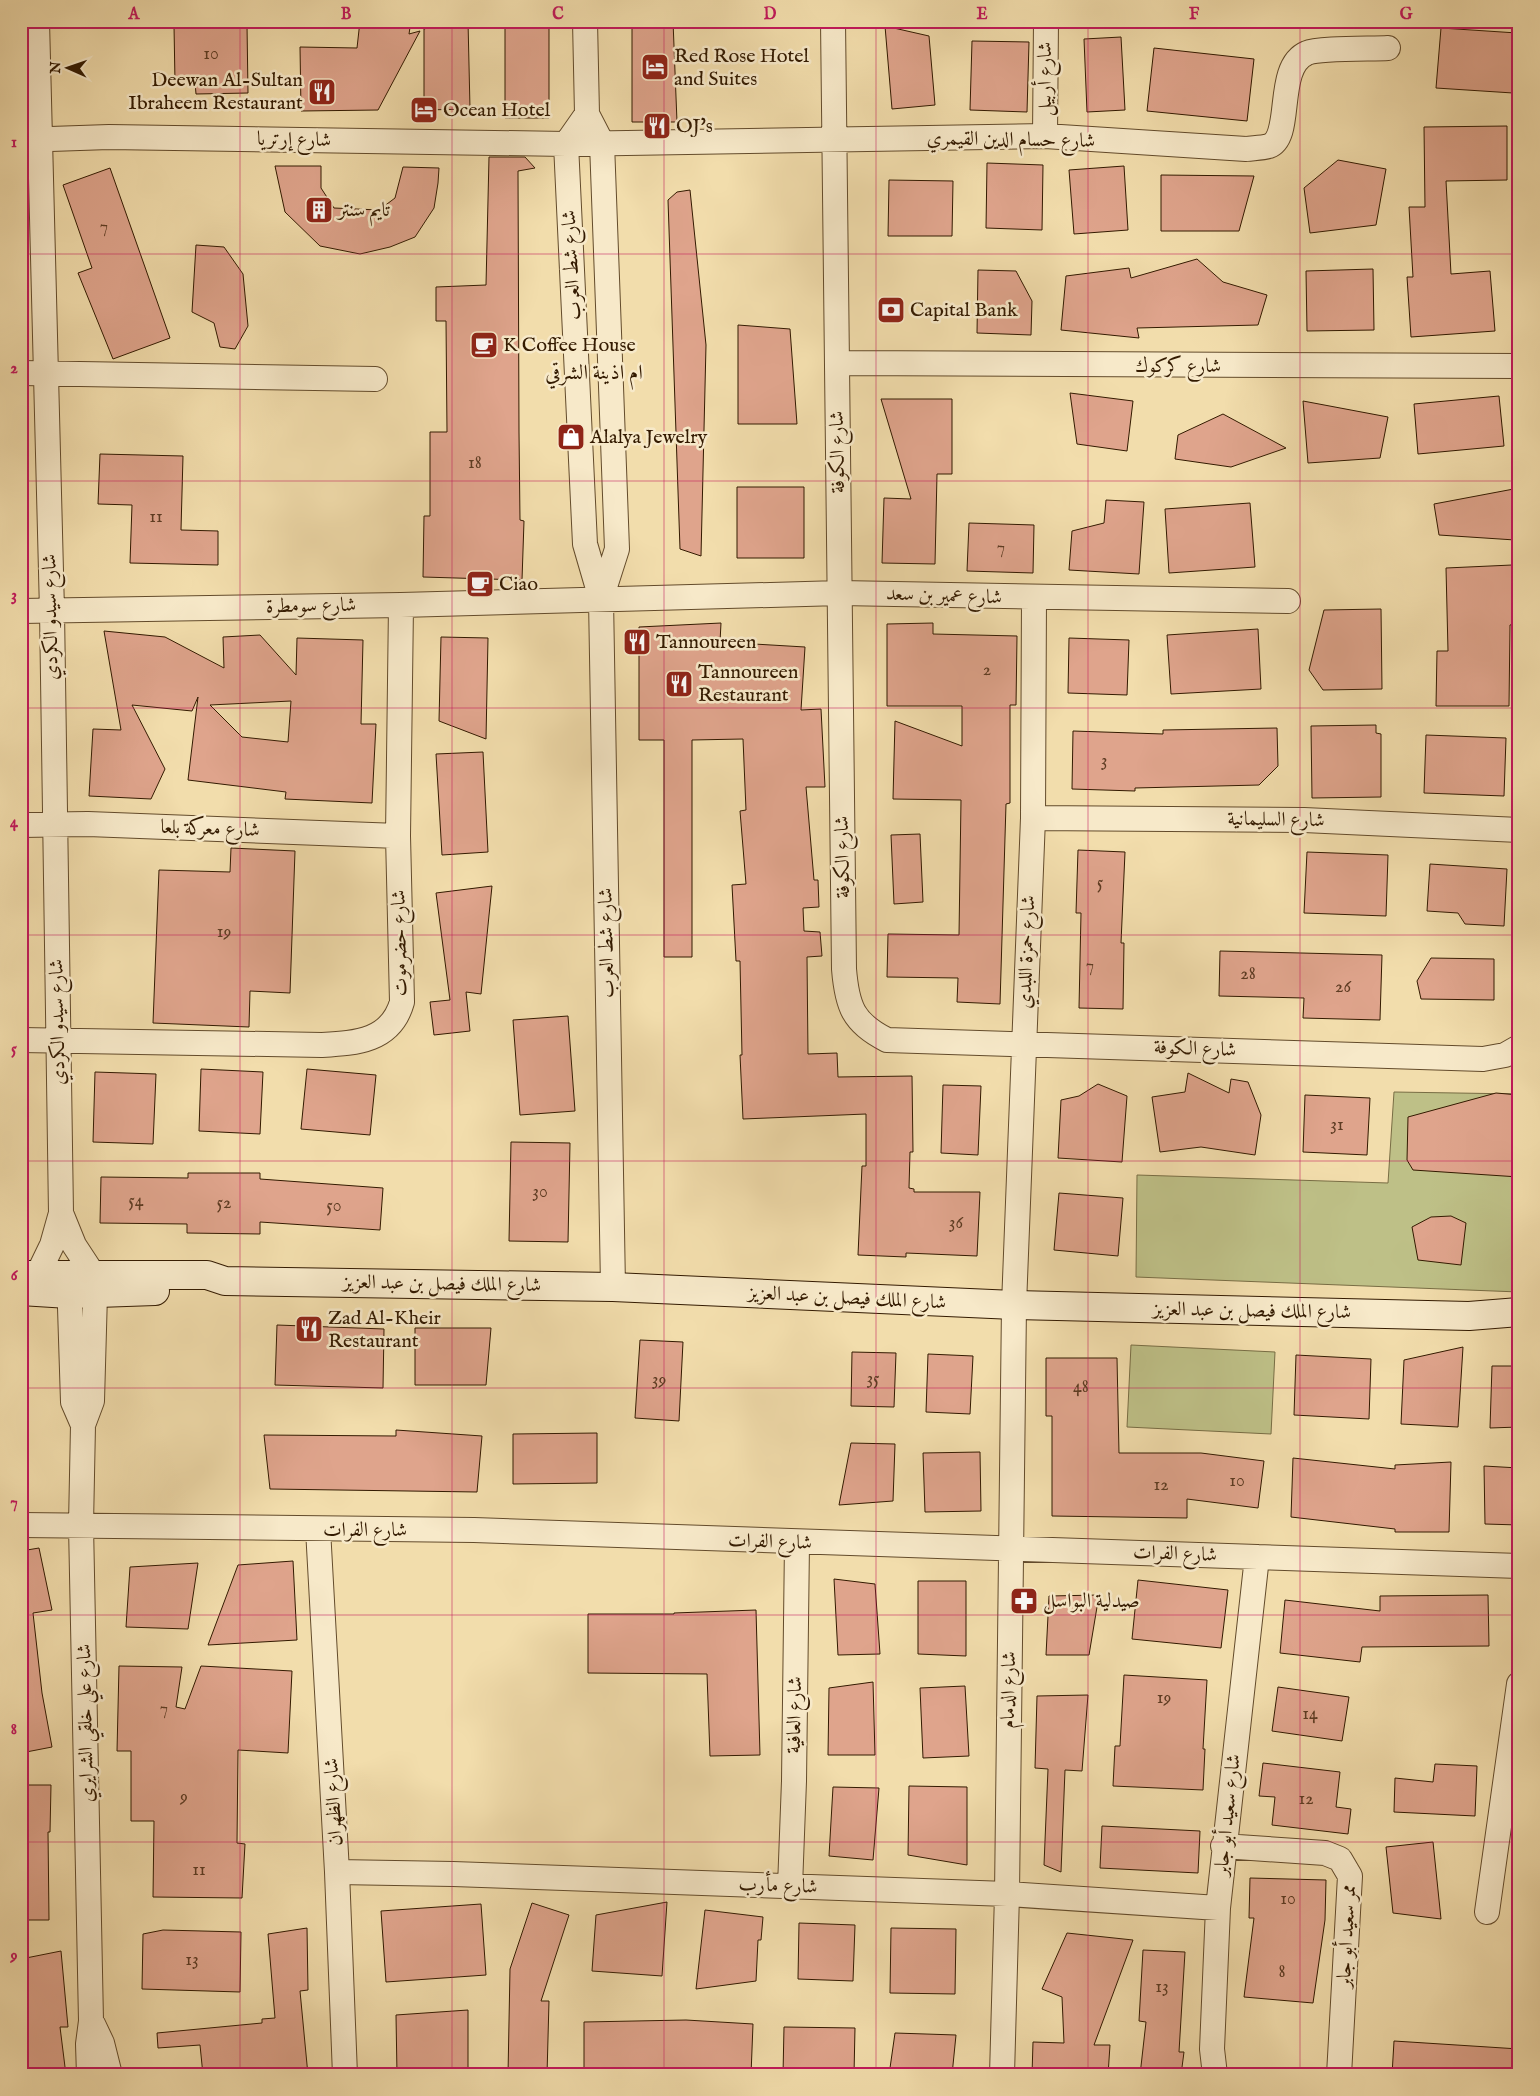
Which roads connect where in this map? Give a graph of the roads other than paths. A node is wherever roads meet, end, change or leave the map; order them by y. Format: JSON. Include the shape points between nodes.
{"nodes":[{"id":1,"x":36,"y":21,"type":"edge"},
{"id":2,"x":585,"y":21,"type":"edge"},
{"id":3,"x":833,"y":21,"type":"edge"},
{"id":4,"x":1046,"y":21,"type":"edge"},
{"id":5,"x":1388,"y":48,"type":"dead end"},
{"id":6,"x":587,"y":114,"type":"junction"},
{"id":7,"x":1045,"y":136,"type":"junction"},
{"id":8,"x":31,"y":139,"type":"edge"},
{"id":9,"x":835,"y":140,"type":"junction"},
{"id":10,"x":602,"y":143,"type":"junction"},
{"id":11,"x":566,"y":144,"type":"junction"},
{"id":12,"x":837,"y":364,"type":"junction"},
{"id":13,"x":1519,"y":366,"type":"edge"},
{"id":14,"x":21,"y":373,"type":"edge"},
{"id":15,"x":46,"y":374,"type":"junction"},
{"id":16,"x":375,"y":378,"type":"dead end"},
{"id":17,"x":840,"y":593,"type":"junction"},
{"id":18,"x":1034,"y":598,"type":"junction"},
{"id":19,"x":601,"y":599,"type":"junction"},
{"id":20,"x":1288,"y":601,"type":"dead end"},
{"id":21,"x":400,"y":605,"type":"junction"},
{"id":22,"x":21,"y":611,"type":"edge"},
{"id":23,"x":52,"y":611,"type":"junction"},
{"id":24,"x":1032,"y":818,"type":"junction"},
{"id":25,"x":54,"y":824,"type":"junction"},
{"id":26,"x":21,"y":825,"type":"edge"},
{"id":27,"x":1519,"y":830,"type":"edge"},
{"id":28,"x":398,"y":836,"type":"junction"},
{"id":29,"x":21,"y":1040,"type":"edge"},
{"id":30,"x":59,"y":1040,"type":"junction"},
{"id":31,"x":1023,"y":1043,"type":"junction"},
{"id":32,"x":1519,"y":1047,"type":"edge"},
{"id":33,"x":61,"y":1213,"type":"junction"},
{"id":34,"x":27,"y":1280,"type":"edge"},
{"id":35,"x":82,"y":1284,"type":"junction"},
{"id":36,"x":613,"y":1287,"type":"junction"},
{"id":37,"x":1014,"y":1305,"type":"junction"},
{"id":38,"x":1519,"y":1312,"type":"edge"},
{"id":39,"x":1469,"y":1316,"type":"junction"},
{"id":40,"x":1519,"y":1326,"type":"edge"},
{"id":41,"x":21,"y":1525,"type":"edge"},
{"id":42,"x":81,"y":1525,"type":"junction"},
{"id":43,"x":318,"y":1529,"type":"junction"},
{"id":44,"x":797,"y":1543,"type":"junction"},
{"id":45,"x":1011,"y":1548,"type":"junction"},
{"id":46,"x":1257,"y":1557,"type":"junction"},
{"id":47,"x":1519,"y":1566,"type":"edge"},
{"id":48,"x":1519,"y":1684,"type":"edge"},
{"id":49,"x":1224,"y":1846,"type":"junction"},
{"id":50,"x":338,"y":1872,"type":"junction"},
{"id":51,"x":790,"y":1887,"type":"junction"},
{"id":52,"x":1008,"y":1894,"type":"junction"},
{"id":53,"x":1218,"y":1908,"type":"junction"},
{"id":54,"x":1487,"y":1912,"type":"dead end"},
{"id":55,"x":91,"y":2020,"type":"junction"},
{"id":56,"x":89,"y":2075,"type":"edge"},
{"id":57,"x":110,"y":2075,"type":"edge"},
{"id":58,"x":345,"y":2075,"type":"edge"},
{"id":59,"x":1002,"y":2075,"type":"edge"},
{"id":60,"x":1215,"y":2075,"type":"edge"},
{"id":61,"x":1339,"y":2075,"type":"edge"}],
"edges":[{"from":1,"to":8,"type":"street","name":"شارع سيدو الكردي"},
{"from":2,"to":6,"type":"street","name":"شارع شط العرب"},
{"from":3,"to":9,"type":"street","name":"شارع الكوفة"},
{"from":4,"to":7,"type":"street","name":"شارع أربيل"},
{"from":5,"to":7,"type":"street","name":"شارع حسام الدين القيمري","via":[[1307,53],[1296,62],[1289,76],[1278,138],[1270,145],[1246,149]]},
{"from":6,"to":10,"type":"street","name":"شارع شط العرب"},
{"from":6,"to":11,"type":"street"},
{"from":7,"to":9,"type":"street","name":"شارع حسام الدين القيمري"},
{"from":8,"to":11,"type":"street","name":"شارع إرتريا","via":[[109,137]]},
{"from":8,"to":15,"type":"street","name":"شارع سيدو الكردي"},
{"from":9,"to":10,"type":"street","name":"شارع حسام الدين القيمري"},
{"from":9,"to":12,"type":"street","name":"شارع الكوفة"},
{"from":10,"to":11,"type":"street","name":"شارع حسام الدين القيمري"},
{"from":10,"to":19,"type":"street","name":"شارع شط العرب","via":[[618,549]]},
{"from":11,"to":19,"type":"street","name":"شارع شط العرب","via":[[585,544]]},
{"from":12,"to":13,"type":"street","name":"شارع كركوك"},
{"from":12,"to":17,"type":"street","name":"شارع الكوفة"},
{"from":14,"to":15,"type":"street"},
{"from":15,"to":16,"type":"street"},
{"from":15,"to":23,"type":"street","name":"شارع سيدو الكردي"},
{"from":17,"to":18,"type":"street","name":"شارع عمير بن سعد"},
{"from":17,"to":19,"type":"street","name":"شارع عمير بن سعد"},
{"from":17,"to":31,"type":"street","name":"شارع الكوفة","via":[[844,969],[846,994],[855,1017],[868,1030],[887,1040]]},
{"from":18,"to":20,"type":"street","name":"شارع عمير بن سعد"},
{"from":18,"to":24,"type":"street","name":"شارع حمزة اللبدي"},
{"from":19,"to":21,"type":"street","name":"شارع سومطرة"},
{"from":19,"to":36,"type":"street","name":"شارع شط العرب"},
{"from":21,"to":23,"type":"street","name":"شارع سومطرة"},
{"from":21,"to":28,"type":"street","name":"شارع حضرموت"},
{"from":22,"to":23,"type":"street","name":"شارع سومطرة"},
{"from":23,"to":25,"type":"street","name":"شارع سيدو الكردي"},
{"from":24,"to":27,"type":"street","name":"شارع السليمانية","via":[[1304,820]]},
{"from":24,"to":31,"type":"street","name":"شارع حمزة اللبدي"},
{"from":25,"to":26,"type":"street","name":"شارع معركة بلعا"},
{"from":25,"to":28,"type":"street","name":"شارع معركة بلعا"},
{"from":25,"to":30,"type":"street","name":"شارع سيدو الكردي"},
{"from":28,"to":30,"type":"street","name":"شارع حضرموت","via":[[402,1002],[394,1020],[380,1034],[350,1043],[322,1045]]},
{"from":29,"to":30,"type":"street","name":"شارع حضرموت"},
{"from":30,"to":33,"type":"street","name":"شارع سيدو الكردي"},
{"from":31,"to":32,"type":"street","name":"شارع الكوفة","via":[[1483,1060],[1505,1055]]},
{"from":31,"to":37,"type":"street","name":"شارع حمزة اللبدي"},
{"from":33,"to":34,"type":"street","name":"شارع سيدو الكردي","via":[[52,1245]]},
{"from":33,"to":35,"type":"street","name":"شارع سيدو الكردي","via":[[74,1245]]},
{"from":34,"to":35,"type":"main road","name":"شارع الملك فيصل بن عبد العزيز"},
{"from":35,"to":36,"type":"main road","name":"شارع الملك فيصل بن عبد العزيز","via":[[209,1288],[225,1281]]},
{"from":35,"to":42,"type":"street","name":"شارع علي خلقي الشرايري","via":[[73,1402],[83,1425]]},
{"from":36,"to":37,"type":"main road","name":"شارع الملك فيصل بن عبد العزيز"},
{"from":37,"to":39,"type":"main road","name":"شارع الملك فيصل بن عبد العزيز"},
{"from":37,"to":45,"type":"street","name":"شارع الدمام"},
{"from":38,"to":39,"type":"main road","name":"شارع الملك فيصل بن عبد العزيز"},
{"from":39,"to":40,"type":"main road","name":"شارع الملك فيصل بن عبد العزيز"},
{"from":41,"to":42,"type":"street","name":"شارع الفرات"},
{"from":42,"to":43,"type":"street","name":"شارع الفرات"},
{"from":42,"to":55,"type":"street","name":"شارع علي خلقي الشرايري"},
{"from":43,"to":44,"type":"street","name":"شارع الفرات","via":[[474,1530]]},
{"from":43,"to":50,"type":"street","name":"شارع الظهران"},
{"from":44,"to":45,"type":"street","name":"شارع الفرات"},
{"from":44,"to":51,"type":"street","name":"شارع العافية"},
{"from":45,"to":46,"type":"street","name":"شارع الفرات"},
{"from":45,"to":52,"type":"street","name":"شارع الدمام"},
{"from":46,"to":47,"type":"street","name":"شارع الفرات"},
{"from":46,"to":49,"type":"street","name":"شارع سعيد أبو جابر"},
{"from":48,"to":54,"type":"street"},
{"from":49,"to":53,"type":"street","name":"شارع سعيد أبو جابر"},
{"from":49,"to":61,"type":"street","name":"ممر سعيد أبو جابر","via":[[1325,1853],[1340,1859],[1346,1866],[1350,1876],[1350,1905]]},
{"from":50,"to":51,"type":"street","name":"شارع مأرب"},
{"from":50,"to":58,"type":"street","name":"شارع الظهران"},
{"from":51,"to":52,"type":"street","name":"شارع مأرب"},
{"from":52,"to":53,"type":"street","name":"شارع مأرب"},
{"from":52,"to":59,"type":"street","name":"شارع الدمام"},
{"from":53,"to":60,"type":"street","name":"شارع سعيد أبو جابر","via":[[1212,2049]]},
{"from":55,"to":56,"type":"street","name":"شارع علي خلقي الشرايري"},
{"from":55,"to":57,"type":"street","name":"شارع علي خلقي الشرايري","via":[[102,2043]]}]}
